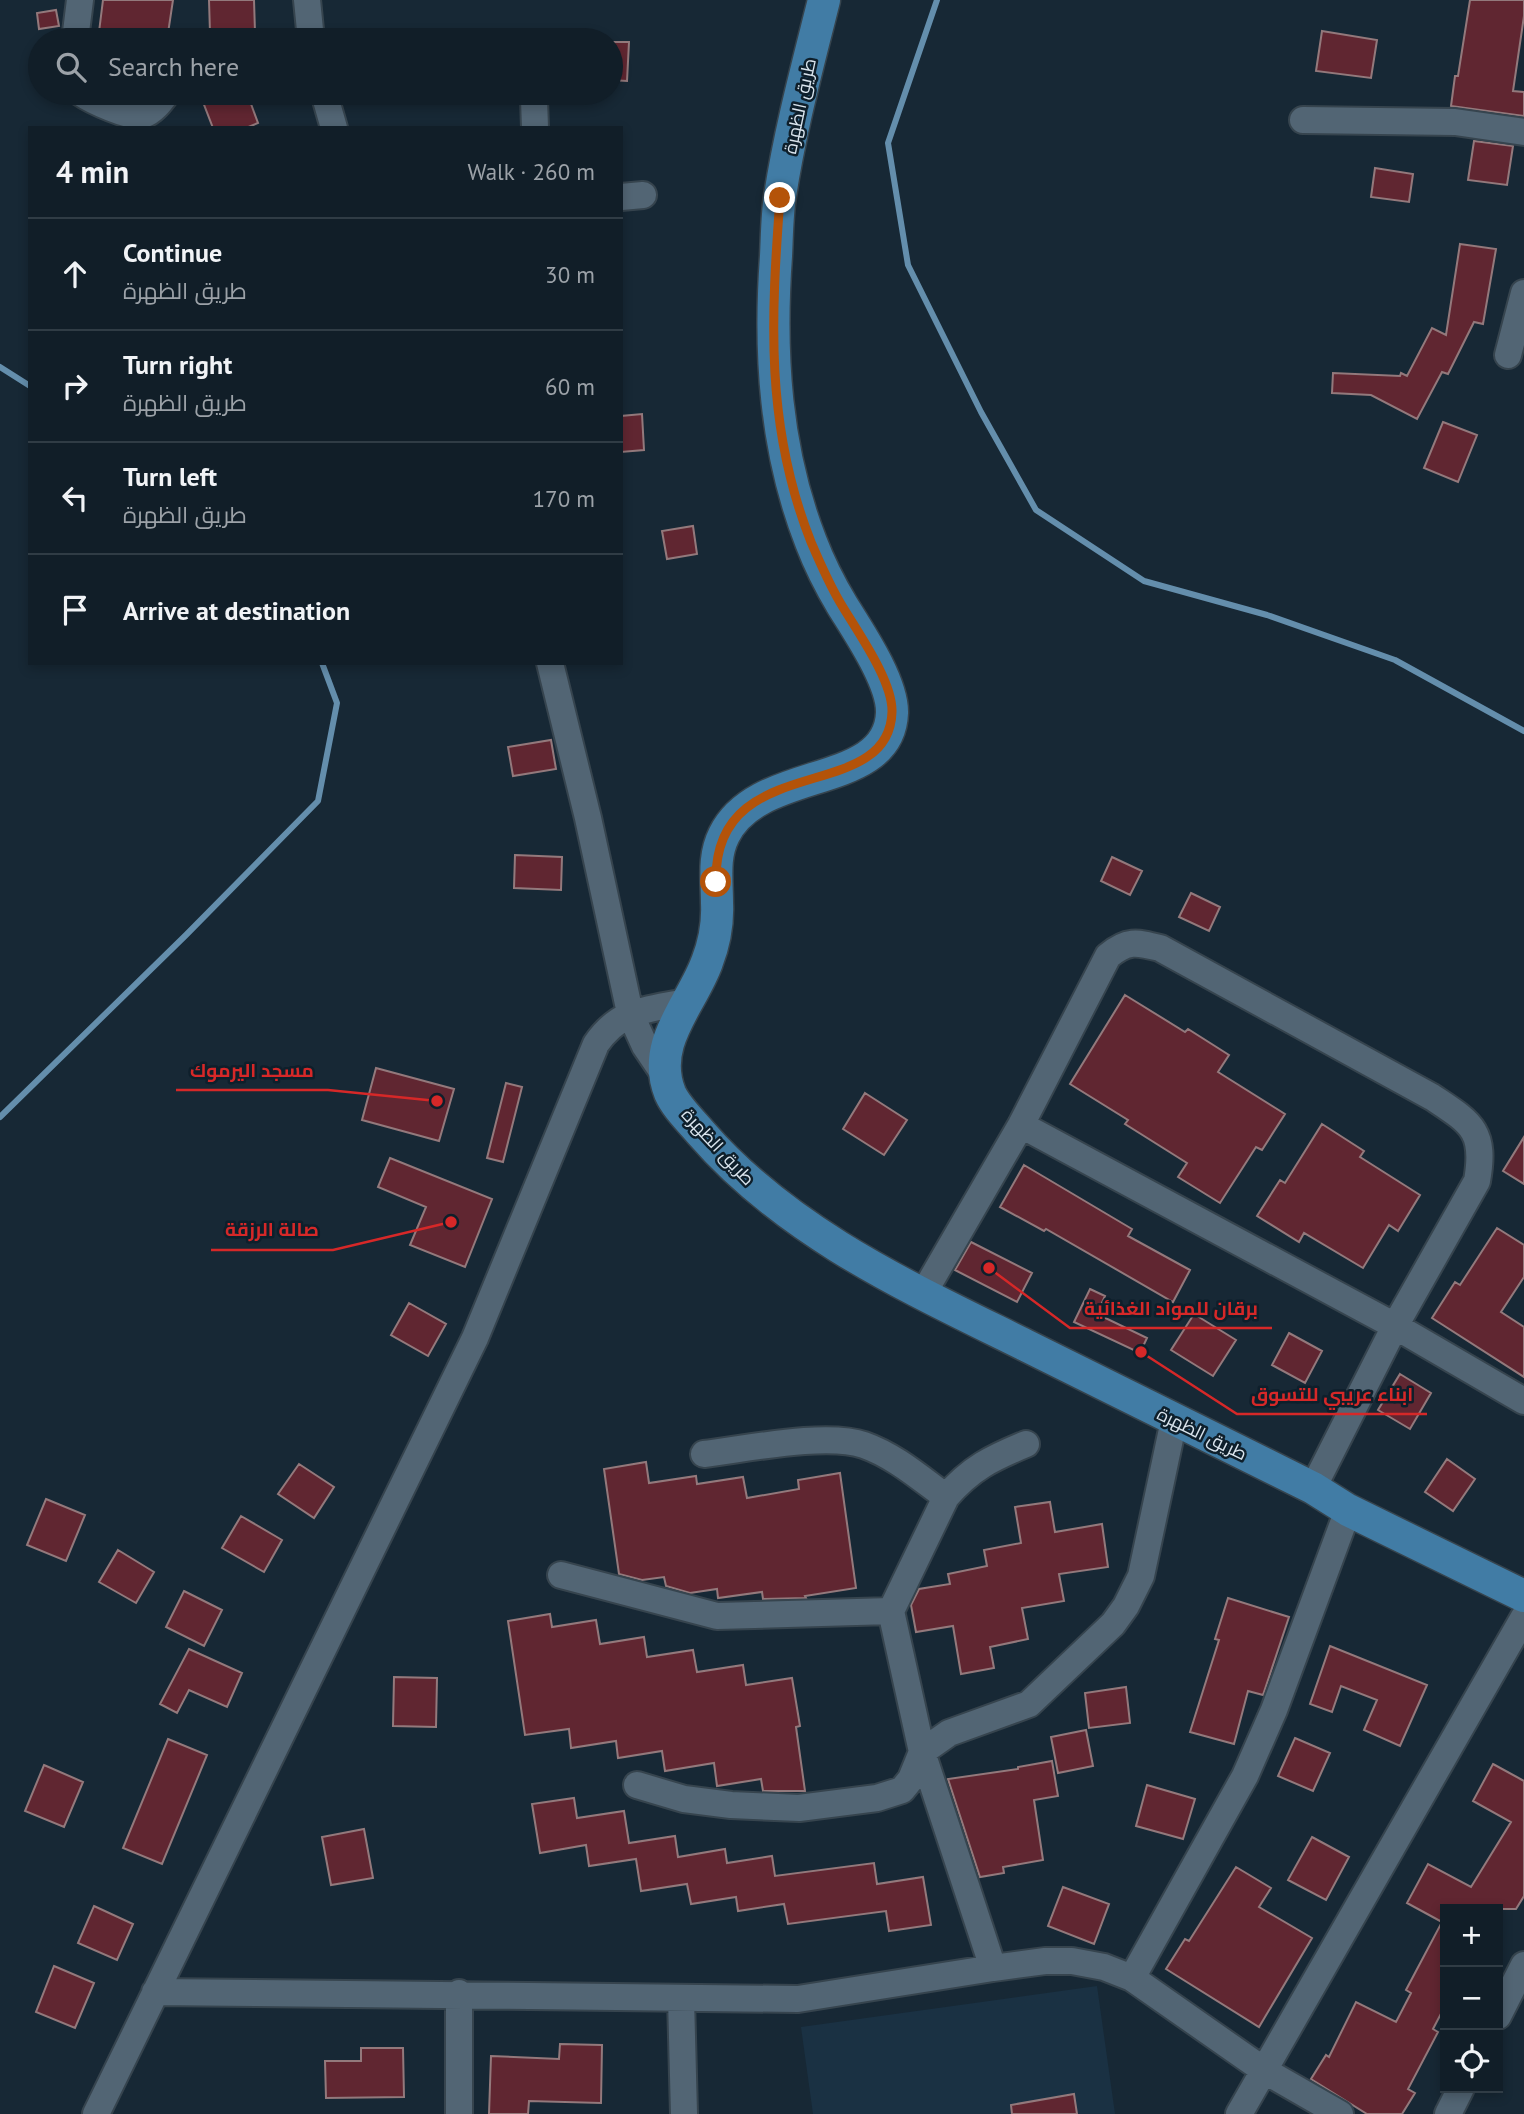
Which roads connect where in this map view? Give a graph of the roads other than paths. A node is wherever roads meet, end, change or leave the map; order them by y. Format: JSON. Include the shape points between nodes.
{"nodes":[{"id":1,"x":80,"y":0,"type":"edge"},
{"id":2,"x":307,"y":0,"type":"edge"},
{"id":3,"x":824,"y":0,"type":"edge"},
{"id":4,"x":76,"y":28,"type":"edge"},
{"id":5,"x":310,"y":28,"type":"edge"},
{"id":6,"x":108,"y":105,"type":"edge"},
{"id":7,"x":156,"y":105,"type":"edge"},
{"id":8,"x":327,"y":105,"type":"edge"},
{"id":9,"x":534,"y":105,"type":"edge"},
{"id":10,"x":1303,"y":120,"type":"dead end"},
{"id":11,"x":333,"y":126,"type":"edge"},
{"id":12,"x":535,"y":126,"type":"edge"},
{"id":13,"x":1524,"y":132,"type":"edge"},
{"id":14,"x":1524,"y":293,"type":"edge"},
{"id":15,"x":1508,"y":355,"type":"dead end"},
{"id":16,"x":550,"y":665,"type":"edge"},
{"id":17,"x":686,"y":1002,"type":"junction"},
{"id":18,"x":630,"y":1013,"type":"junction"},
{"id":19,"x":667,"y":1080,"type":"junction"},
{"id":20,"x":1021,"y":1125,"type":"junction"},
{"id":21,"x":923,"y":1294,"type":"junction"},
{"id":22,"x":1395,"y":1326,"type":"junction"},
{"id":23,"x":1524,"y":1401,"type":"edge"},
{"id":24,"x":1174,"y":1420,"type":"junction"},
{"id":25,"x":1026,"y":1444,"type":"dead end"},
{"id":26,"x":704,"y":1454,"type":"dead end"},
{"id":27,"x":1313,"y":1489,"type":"junction"},
{"id":28,"x":946,"y":1497,"type":"junction"},
{"id":29,"x":1348,"y":1510,"type":"junction"},
{"id":30,"x":561,"y":1575,"type":"dead end"},
{"id":31,"x":1524,"y":1596,"type":"edge"},
{"id":32,"x":891,"y":1611,"type":"junction"},
{"id":33,"x":1524,"y":1617,"type":"edge"},
{"id":34,"x":922,"y":1752,"type":"junction"},
{"id":35,"x":637,"y":1785,"type":"dead end"},
{"id":36,"x":1524,"y":1965,"type":"edge"},
{"id":37,"x":993,"y":1968,"type":"junction"},
{"id":38,"x":1132,"y":1978,"type":"junction"},
{"id":39,"x":155,"y":1992,"type":"junction"},
{"id":40,"x":459,"y":1993,"type":"junction"},
{"id":41,"x":681,"y":1998,"type":"junction"},
{"id":42,"x":1503,"y":2006,"type":"edge"},
{"id":43,"x":1265,"y":2071,"type":"junction"},
{"id":44,"x":1458,"y":2093,"type":"edge"},
{"id":45,"x":96,"y":2114,"type":"edge"},
{"id":46,"x":459,"y":2114,"type":"edge"},
{"id":47,"x":684,"y":2114,"type":"edge"},
{"id":48,"x":1239,"y":2114,"type":"edge"},
{"id":49,"x":1340,"y":2114,"type":"edge"},
{"id":50,"x":1448,"y":2114,"type":"edge"}],
"edges":[{"from":1,"to":4,"type":"street"},
{"from":2,"to":5,"type":"street"},
{"from":3,"to":17,"type":"main road","name":"طريق الظهرة","via":[[780,198],[772,305],[776,402],[790,474],[811,540],[890,692],[892,714],[886,736],[871,755],[766,794],[733,820],[715,866],[713,944]]},
{"from":6,"to":7,"type":"street","via":[[133,116]]},
{"from":8,"to":11,"type":"street"},
{"from":9,"to":12,"type":"street"},
{"from":10,"to":13,"type":"street","via":[[1455,122]]},
{"from":14,"to":15,"type":"street"},
{"from":16,"to":18,"type":"street"},
{"from":17,"to":18,"type":"street"},
{"from":17,"to":19,"type":"main road","name":"طريق الظهرة","via":[[671,1032]]},
{"from":18,"to":19,"type":"street"},
{"from":18,"to":39,"type":"street","via":[[596,1044],[475,1338]]},
{"from":19,"to":21,"type":"main road","name":"طريق الظهرة","via":[[671,1096],[692,1122],[765,1196],[825,1240]]},
{"from":20,"to":21,"type":"street"},
{"from":20,"to":22,"type":"street"},
{"from":20,"to":22,"type":"street","via":[[1108,956],[1122,945],[1160,948],[1432,1097],[1464,1119],[1477,1137],[1481,1157],[1477,1181]]},
{"from":21,"to":24,"type":"main road","name":"طريق الظهرة"},
{"from":22,"to":23,"type":"street"},
{"from":22,"to":27,"type":"street"},
{"from":24,"to":27,"type":"main road","name":"طريق الظهرة"},
{"from":24,"to":34,"type":"street","via":[[1141,1576],[1113,1624],[1030,1704],[949,1733]]},
{"from":25,"to":28,"type":"street","via":[[989,1459]]},
{"from":26,"to":28,"type":"street","via":[[840,1440],[864,1445],[902,1464]]},
{"from":27,"to":29,"type":"main road","name":"طريق الظهرة"},
{"from":28,"to":32,"type":"street"},
{"from":29,"to":31,"type":"main road","name":"طريق الظهرة"},
{"from":29,"to":38,"type":"street","via":[[1245,1776]]},
{"from":30,"to":32,"type":"street","via":[[717,1616]]},
{"from":32,"to":34,"type":"street"},
{"from":33,"to":43,"type":"street"},
{"from":34,"to":35,"type":"street","via":[[902,1790],[877,1798],[799,1808],[684,1799]]},
{"from":34,"to":37,"type":"street"},
{"from":36,"to":42,"type":"street"},
{"from":37,"to":38,"type":"street","via":[[1072,1961]]},
{"from":37,"to":41,"type":"street","via":[[798,1999]]},
{"from":38,"to":43,"type":"street"},
{"from":39,"to":40,"type":"street"},
{"from":39,"to":45,"type":"street"},
{"from":40,"to":41,"type":"street"},
{"from":40,"to":46,"type":"street"},
{"from":41,"to":47,"type":"street"},
{"from":43,"to":48,"type":"street"},
{"from":43,"to":49,"type":"street"},
{"from":44,"to":50,"type":"street"}]}
